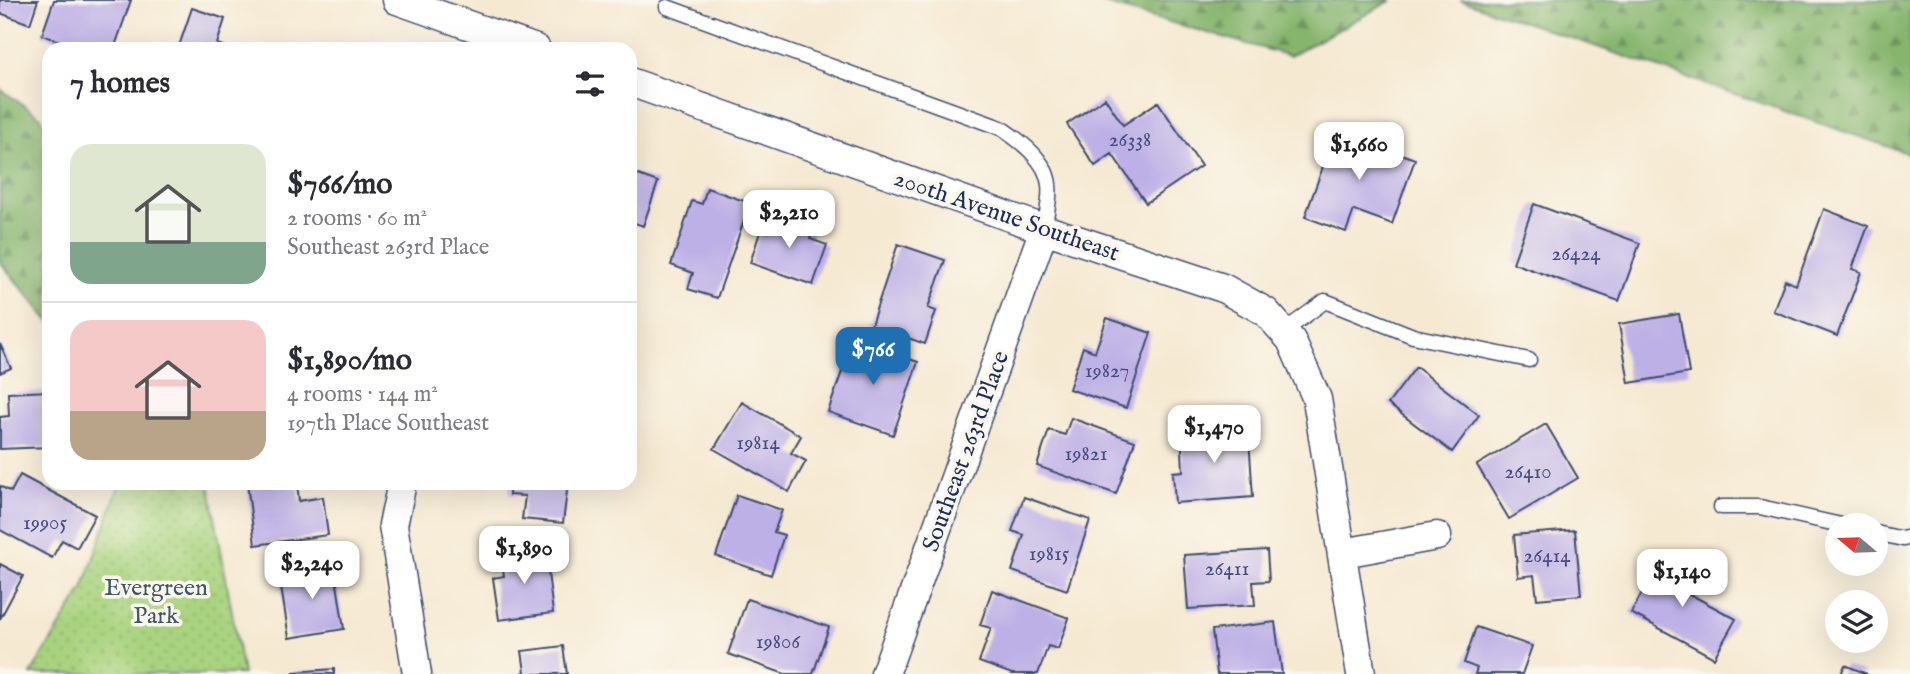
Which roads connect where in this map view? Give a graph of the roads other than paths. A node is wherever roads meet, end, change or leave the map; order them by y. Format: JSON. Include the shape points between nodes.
{"nodes":[{"id":1,"x":397,"y":0,"type":"edge"},
{"id":2,"x":667,"y":7,"type":"dead end"},
{"id":3,"x":516,"y":42,"type":"edge"},
{"id":4,"x":637,"y":84,"type":"edge"},
{"id":5,"x":1044,"y":229,"type":"junction"},
{"id":6,"x":1287,"y":336,"type":"junction"},
{"id":7,"x":1529,"y":360,"type":"dead end"},
{"id":8,"x":400,"y":490,"type":"edge"},
{"id":9,"x":1721,"y":507,"type":"dead end"},
{"id":10,"x":1825,"y":521,"type":"edge"},
{"id":11,"x":1437,"y":536,"type":"dead end"},
{"id":12,"x":1888,"y":536,"type":"edge"},
{"id":13,"x":1910,"y":537,"type":"edge"},
{"id":14,"x":1343,"y":553,"type":"junction"},
{"id":15,"x":417,"y":674,"type":"edge"},
{"id":16,"x":885,"y":674,"type":"edge"},
{"id":17,"x":1361,"y":674,"type":"edge"}],
"edges":[{"from":1,"to":3,"type":"street"},
{"from":2,"to":5,"type":"lane","via":[[1001,128],[1040,162],[1050,184]]},
{"from":4,"to":5,"type":"street","name":"200th Avenue Southeast"},
{"from":5,"to":6,"type":"street","name":"200th Avenue Southeast","via":[[1223,288],[1266,312]]},
{"from":5,"to":16,"type":"street","name":"Southeast 263rd Place"},
{"from":6,"to":7,"type":"lane","via":[[1325,301],[1413,336]]},
{"from":6,"to":14,"type":"street","via":[[1317,399]]},
{"from":8,"to":15,"type":"street","via":[[393,525]]},
{"from":9,"to":10,"type":"lane","via":[[1760,507]]},
{"from":11,"to":14,"type":"street"},
{"from":12,"to":13,"type":"lane"},
{"from":14,"to":17,"type":"street"}]}
